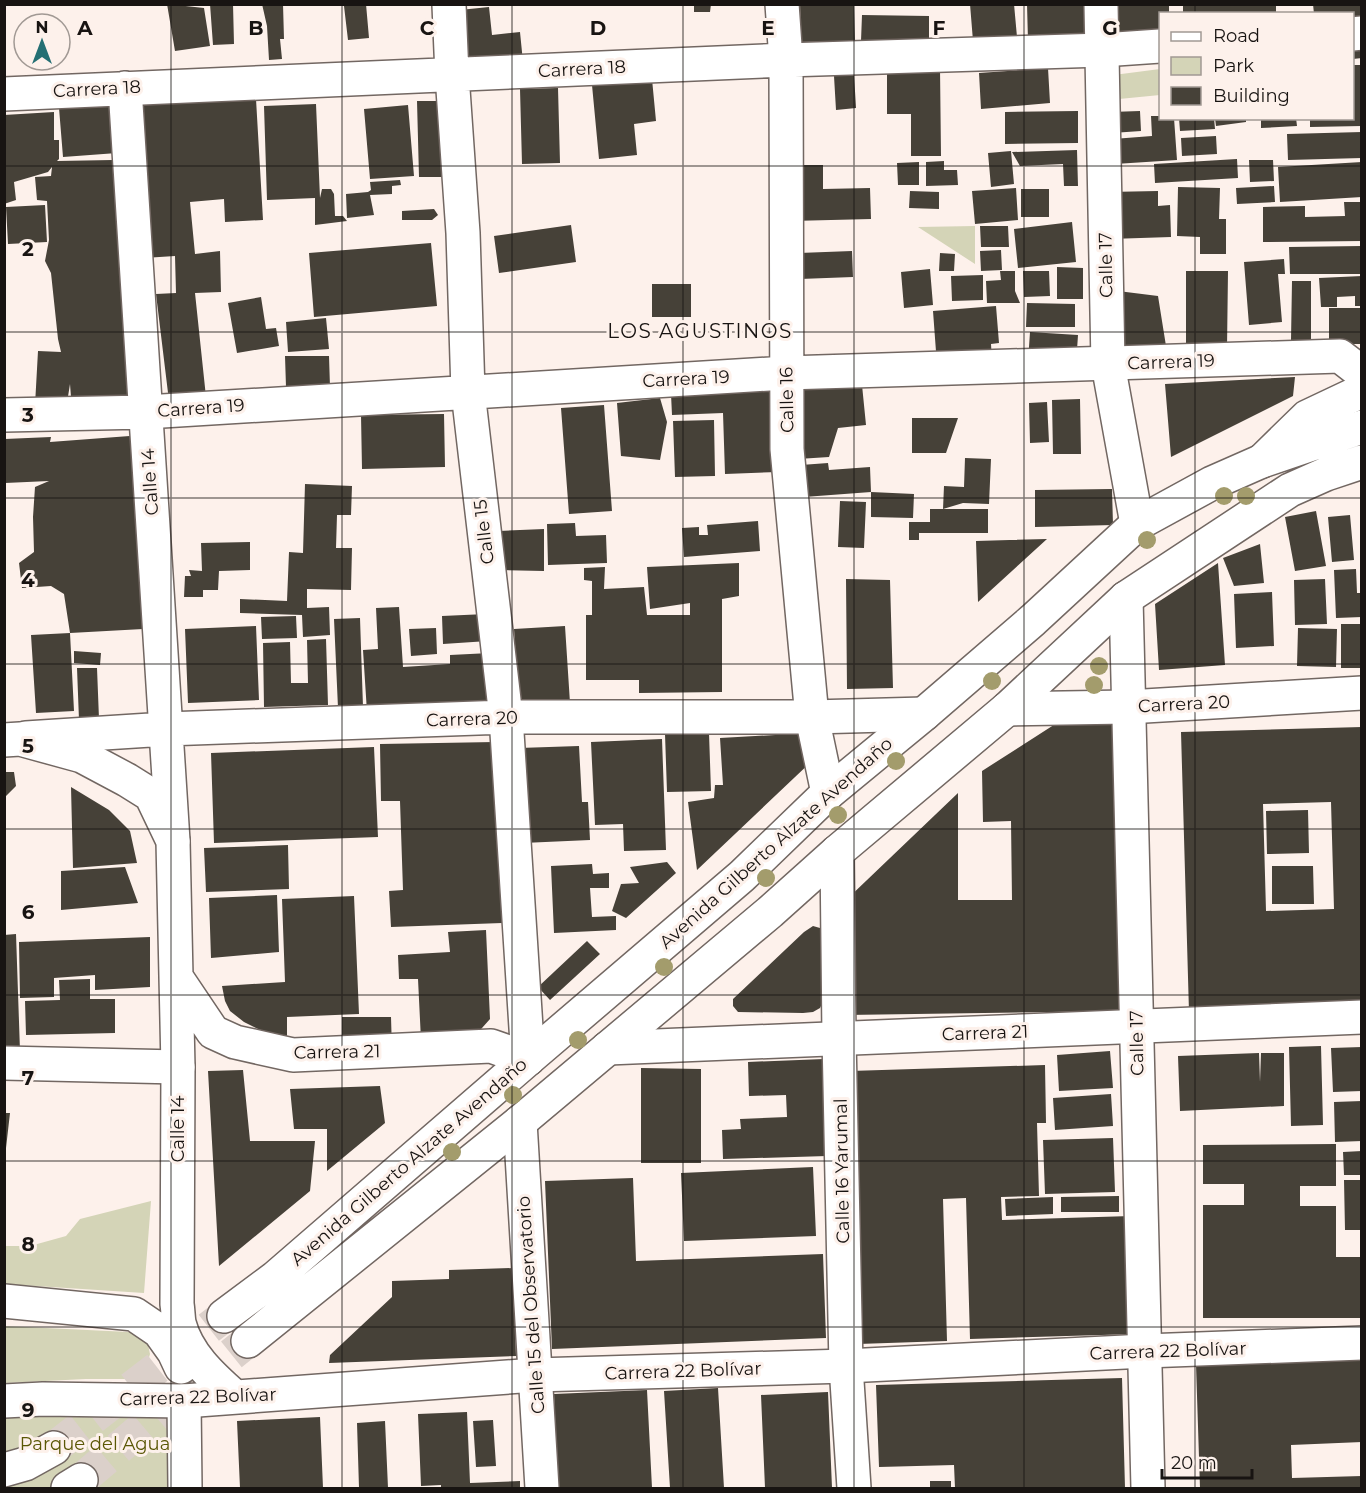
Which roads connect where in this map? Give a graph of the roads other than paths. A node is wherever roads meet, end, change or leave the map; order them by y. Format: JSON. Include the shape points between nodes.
{"nodes":[{"id":1,"x":782,"y":4,"type":"edge"},
{"id":2,"x":1101,"y":4,"type":"edge"},
{"id":3,"x":449,"y":5,"type":"edge"},
{"id":4,"x":1159,"y":46,"type":"edge"},
{"id":5,"x":1102,"y":50,"type":"junction"},
{"id":6,"x":786,"y":60,"type":"junction"},
{"id":7,"x":452,"y":75,"type":"junction"},
{"id":8,"x":125,"y":87,"type":"junction"},
{"id":9,"x":4,"y":94,"type":"edge"},
{"id":10,"x":1108,"y":364,"type":"junction"},
{"id":11,"x":786,"y":373,"type":"junction"},
{"id":12,"x":1362,"y":373,"type":"edge"},
{"id":13,"x":1362,"y":391,"type":"edge"},
{"id":14,"x":468,"y":392,"type":"junction"},
{"id":15,"x":146,"y":412,"type":"junction"},
{"id":16,"x":4,"y":415,"type":"edge"},
{"id":17,"x":1362,"y":427,"type":"edge"},
{"id":18,"x":1262,"y":461,"type":"junction"},
{"id":19,"x":1362,"y":462,"type":"edge"},
{"id":20,"x":1362,"y":477,"type":"edge"},
{"id":21,"x":1290,"y":490,"type":"junction"},
{"id":22,"x":1137,"y":524,"type":"junction"},
{"id":23,"x":1126,"y":598,"type":"junction"},
{"id":24,"x":1362,"y":693,"type":"edge"},
{"id":25,"x":1128,"y":707,"type":"junction"},
{"id":26,"x":1007,"y":709,"type":"junction"},
{"id":27,"x":924,"y":714,"type":"junction"},
{"id":28,"x":506,"y":717,"type":"junction"},
{"id":29,"x":812,"y":717,"type":"junction"},
{"id":30,"x":166,"y":729,"type":"junction"},
{"id":31,"x":12,"y":739,"type":"edge"},
{"id":32,"x":127,"y":780,"type":"joint"},
{"id":33,"x":828,"y":793,"type":"junction"},
{"id":34,"x":173,"y":841,"type":"junction"},
{"id":35,"x":837,"y":852,"type":"junction"},
{"id":36,"x":176,"y":977,"type":"junction"},
{"id":37,"x":1362,"y":1017,"type":"edge"},
{"id":38,"x":1137,"y":1026,"type":"junction"},
{"id":39,"x":839,"y":1038,"type":"junction"},
{"id":40,"x":609,"y":1048,"type":"junction"},
{"id":41,"x":528,"y":1059,"type":"junction"},
{"id":42,"x":4,"y":1063,"type":"edge"},
{"id":43,"x":178,"y":1067,"type":"junction"},
{"id":44,"x":520,"y":1122,"type":"junction"},
{"id":45,"x":4,"y":1301,"type":"edge"},
{"id":46,"x":177,"y":1304,"type":"junction"},
{"id":47,"x":134,"y":1314,"type":"junction"},
{"id":48,"x":224,"y":1316,"type":"tunnel mouth"},
{"id":49,"x":248,"y":1341,"type":"tunnel mouth"},
{"id":50,"x":1362,"y":1343,"type":"edge"},
{"id":51,"x":1145,"y":1351,"type":"junction"},
{"id":52,"x":846,"y":1366,"type":"junction"},
{"id":53,"x":535,"y":1375,"type":"junction"},
{"id":54,"x":235,"y":1397,"type":"junction"},
{"id":55,"x":4,"y":1401,"type":"edge"},
{"id":56,"x":184,"y":1401,"type":"junction"},
{"id":57,"x":54,"y":1448,"type":"tunnel mouth"},
{"id":58,"x":4,"y":1470,"type":"edge"},
{"id":59,"x":185,"y":1488,"type":"edge"},
{"id":60,"x":542,"y":1488,"type":"edge"},
{"id":61,"x":854,"y":1488,"type":"edge"},
{"id":62,"x":1148,"y":1488,"type":"edge"}],
"edges":[{"from":1,"to":6,"type":"street","name":"Calle 16"},
{"from":2,"to":5,"type":"street","name":"Calle 17"},
{"from":3,"to":7,"type":"street","name":"Calle 15"},
{"from":4,"to":5,"type":"street","name":"Carrera 18"},
{"from":5,"to":6,"type":"street","name":"Carrera 18"},
{"from":5,"to":10,"type":"street","name":"Calle 17"},
{"from":6,"to":7,"type":"street","name":"Carrera 18"},
{"from":6,"to":11,"type":"street","name":"Calle 16"},
{"from":7,"to":8,"type":"street","name":"Carrera 18"},
{"from":7,"to":14,"type":"street","name":"Calle 15","via":[[463,232]]},
{"from":8,"to":9,"type":"street","name":"Carrera 18"},
{"from":8,"to":15,"type":"street","name":"Calle 14"},
{"from":10,"to":11,"type":"street","name":"Carrera 19"},
{"from":10,"to":12,"type":"street","name":"Carrera 19","via":[[1340,356]]},
{"from":10,"to":22,"type":"street","name":"Calle 17"},
{"from":11,"to":14,"type":"street","name":"Carrera 19"},
{"from":11,"to":29,"type":"street","name":"Calle 16","via":[[787,449]]},
{"from":13,"to":18,"type":"street","via":[[1307,417]]},
{"from":14,"to":15,"type":"street","name":"Carrera 19"},
{"from":14,"to":28,"type":"street","name":"Calle 15"},
{"from":15,"to":16,"type":"street","name":"Carrera 19"},
{"from":15,"to":30,"type":"street","name":"Calle 14"},
{"from":17,"to":18,"type":"street","name":"Avenida Gilberto Alzate Avendaño"},
{"from":18,"to":22,"type":"street","name":"Avenida Gilberto Alzate Avendaño"},
{"from":19,"to":21,"type":"street","name":"Avenida Gilberto Alzate Avendaño"},
{"from":20,"to":21,"type":"street","via":[[1322,489]]},
{"from":21,"to":23,"type":"street","name":"Avenida Gilberto Alzate Avendaño"},
{"from":22,"to":27,"type":"street","name":"Avenida Gilberto Alzate Avendaño"},
{"from":23,"to":25,"type":"street","name":"Calle 17"},
{"from":23,"to":26,"type":"street","name":"Avenida Gilberto Alzate Avendaño"},
{"from":24,"to":25,"type":"street","name":"Carrera 20"},
{"from":25,"to":26,"type":"street","name":"Carrera 20"},
{"from":25,"to":38,"type":"street","name":"Calle 17"},
{"from":26,"to":35,"type":"street","name":"Avenida Gilberto Alzate Avendaño"},
{"from":27,"to":29,"type":"street","name":"Carrera 20"},
{"from":27,"to":33,"type":"street","name":"Avenida Gilberto Alzate Avendaño"},
{"from":28,"to":29,"type":"street","name":"Carrera 20"},
{"from":28,"to":30,"type":"street","name":"Carrera 20"},
{"from":28,"to":41,"type":"street","name":"Calle 15"},
{"from":29,"to":33,"type":"street","name":"Calle 16"},
{"from":30,"to":31,"type":"street","name":"Carrera 20"},
{"from":30,"to":34,"type":"street","name":"Calle 14"},
{"from":31,"to":32,"type":"street","name":"Carrera 20","via":[[82,756]]},
{"from":32,"to":34,"type":"street","name":"Calle 14","via":[[151,795]]},
{"from":33,"to":41,"type":"street","name":"Avenida Gilberto Alzate Avendaño","via":[[742,876]]},
{"from":34,"to":36,"type":"street","name":"Calle 14"},
{"from":35,"to":39,"type":"street","name":"Calle 16 Yarumal"},
{"from":35,"to":40,"type":"street","name":"Avenida Gilberto Alzate Avendaño"},
{"from":36,"to":41,"type":"street","name":"Carrera 21","via":[[213,1032],[235,1042],[293,1055],[490,1046]]},
{"from":36,"to":43,"type":"street","name":"Calle 14"},
{"from":37,"to":38,"type":"street","name":"Carrera 21"},
{"from":38,"to":39,"type":"street","name":"Carrera 21"},
{"from":38,"to":51,"type":"street","name":"Calle 17"},
{"from":39,"to":40,"type":"street","name":"Carrera 21"},
{"from":39,"to":52,"type":"street","name":"Calle 16 Yarumal"},
{"from":40,"to":44,"type":"street","name":"Avenida Gilberto Alzate Avendaño"},
{"from":41,"to":48,"type":"street","name":"Avenida Gilberto Alzate Avendaño","via":[[275,1278]]},
{"from":42,"to":43,"type":"street"},
{"from":43,"to":46,"type":"street","name":"Calle 14"},
{"from":44,"to":49,"type":"street","name":"Avenida Gilberto Alzate Avendaño"},
{"from":44,"to":53,"type":"street","name":"Calle 15 del Observatorio"},
{"from":45,"to":47,"type":"street"},
{"from":46,"to":47,"type":"street"},
{"from":46,"to":54,"type":"street","name":"Calle 14","via":[[186,1343],[200,1364]]},
{"from":47,"to":56,"type":"street","via":[[159,1331],[174,1352],[183,1371]]},
{"from":50,"to":51,"type":"street","name":"Carrera 22 Bolívar"},
{"from":51,"to":52,"type":"street","name":"Carrera 22 Bolívar"},
{"from":51,"to":62,"type":"street","name":"Calle 17"},
{"from":52,"to":53,"type":"street","name":"Carrera 22 Bolívar"},
{"from":52,"to":61,"type":"street","name":"Calle 16 Yarumal"},
{"from":53,"to":54,"type":"street","name":"Carrera 22 Bolívar"},
{"from":53,"to":60,"type":"street","name":"Calle 15 del Observatorio"},
{"from":54,"to":56,"type":"street","name":"Carrera 22 Bolívar"},
{"from":55,"to":56,"type":"street","name":"Carrera 22 Bolívar"},
{"from":56,"to":59,"type":"street"},
{"from":57,"to":58,"type":"street"}]}
